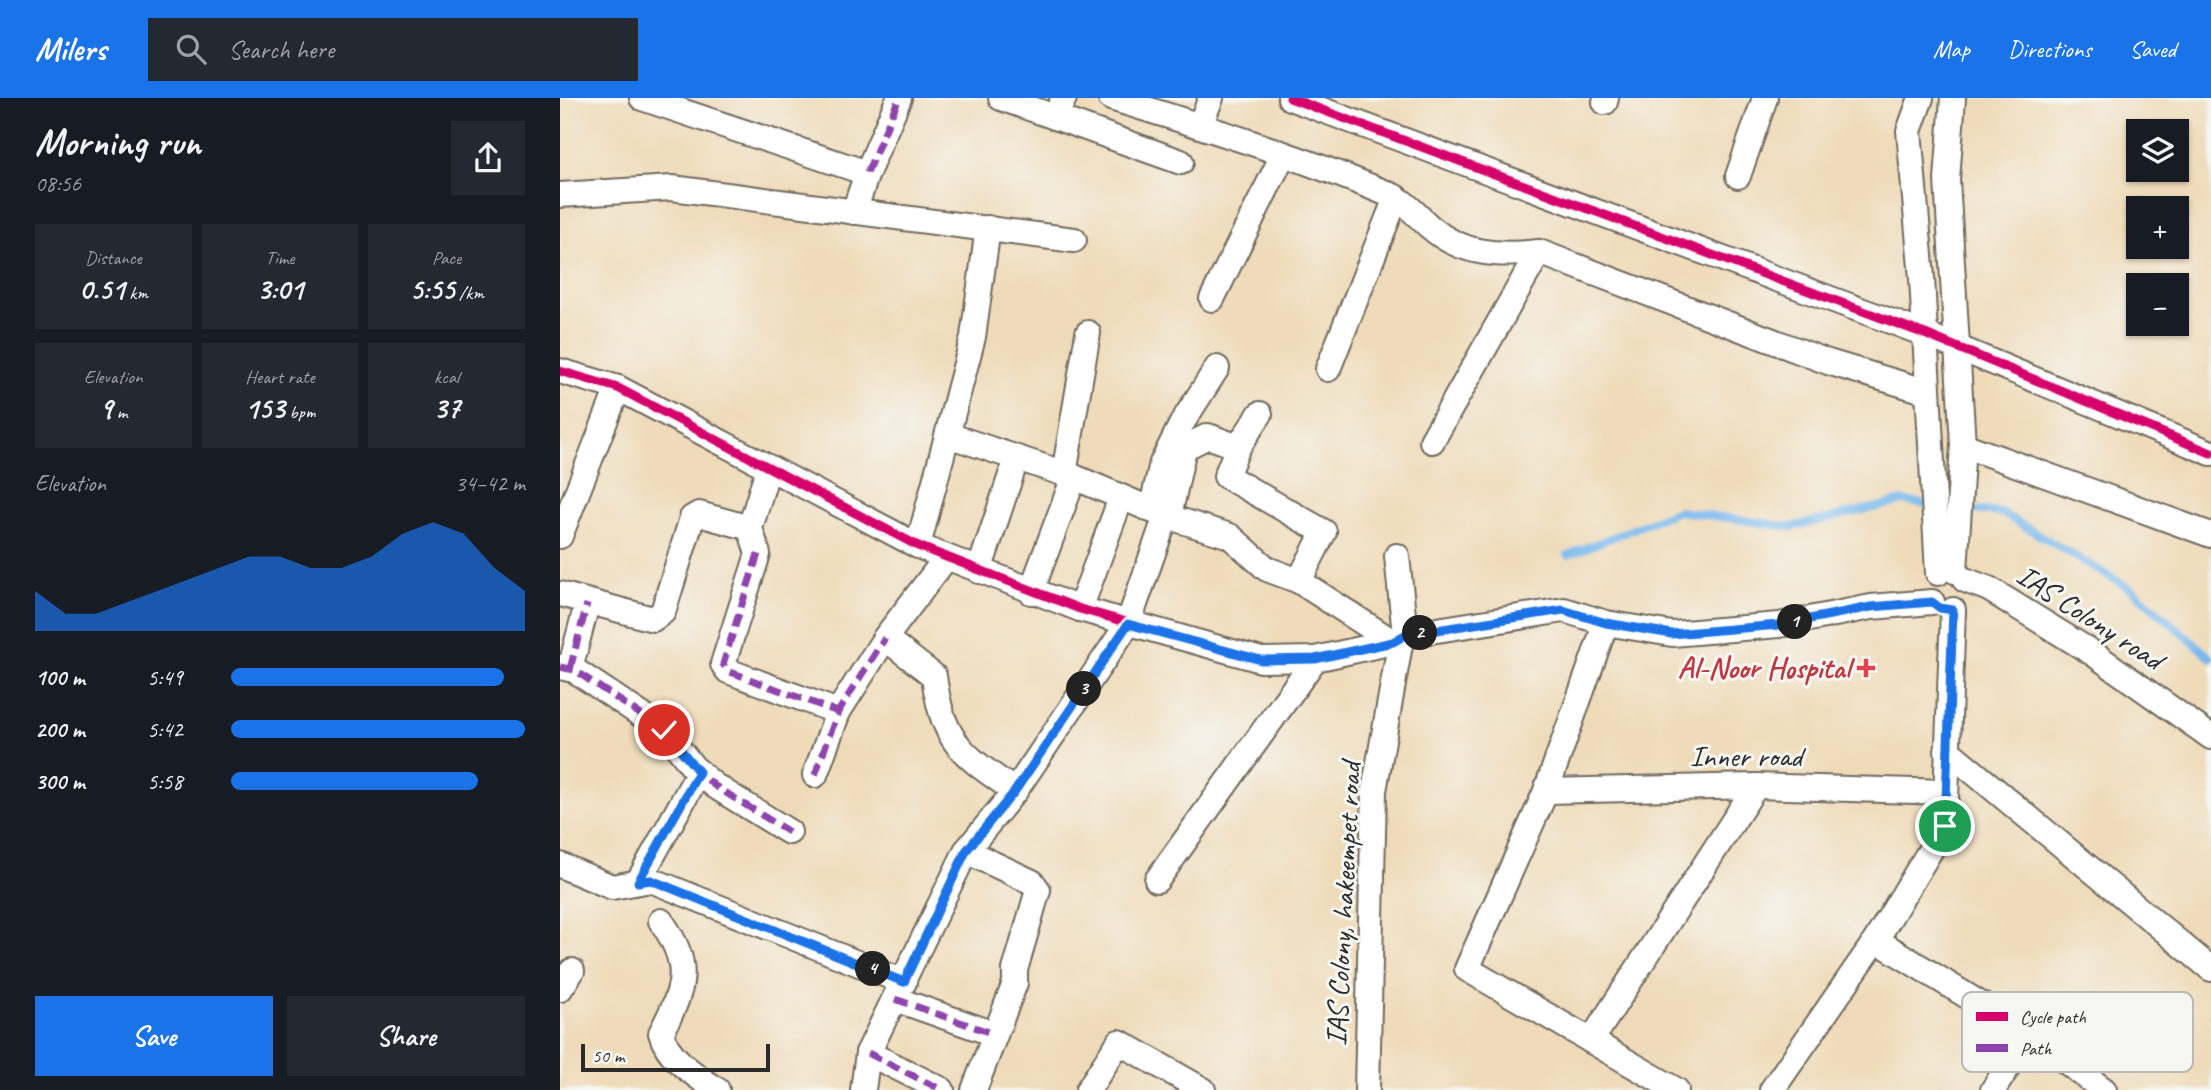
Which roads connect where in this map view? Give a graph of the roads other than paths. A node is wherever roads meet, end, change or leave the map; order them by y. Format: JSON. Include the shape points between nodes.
{"nodes":[{"id":1,"x":642,"y":98,"type":"edge"},
{"id":2,"x":898,"y":98,"type":"edge"},
{"id":3,"x":1001,"y":98,"type":"edge"},
{"id":4,"x":1111,"y":98,"type":"edge"},
{"id":5,"x":1211,"y":98,"type":"edge"},
{"id":6,"x":1290,"y":98,"type":"edge"},
{"id":7,"x":1765,"y":98,"type":"edge"},
{"id":8,"x":1921,"y":98,"type":"edge"},
{"id":9,"x":1953,"y":98,"type":"edge"},
{"id":10,"x":1060,"y":108,"type":"edge"},
{"id":11,"x":1200,"y":125,"type":"junction"},
{"id":12,"x":1283,"y":155,"type":"junction"},
{"id":13,"x":1181,"y":162,"type":"dead end"},
{"id":14,"x":867,"y":173,"type":"junction"},
{"id":15,"x":1738,"y":176,"type":"dead end"},
{"id":16,"x":560,"y":195,"type":"edge"},
{"id":17,"x":1396,"y":198,"type":"junction"},
{"id":18,"x":854,"y":212,"type":"junction"},
{"id":19,"x":988,"y":229,"type":"junction"},
{"id":20,"x":1074,"y":240,"type":"dead end"},
{"id":21,"x":1539,"y":252,"type":"junction"},
{"id":22,"x":1212,"y":299,"type":"dead end"},
{"id":23,"x":1088,"y":333,"type":"dead end"},
{"id":24,"x":1925,"y":334,"type":"junction"},
{"id":25,"x":1957,"y":347,"type":"junction"},
{"id":26,"x":1217,"y":368,"type":"dead end"},
{"id":27,"x":1328,"y":369,"type":"dead end"},
{"id":28,"x":560,"y":371,"type":"edge"},
{"id":29,"x":618,"y":388,"type":"junction"},
{"id":30,"x":1928,"y":392,"type":"junction"},
{"id":31,"x":1260,"y":414,"type":"dead end"},
{"id":32,"x":948,"y":435,"type":"junction"},
{"id":33,"x":1432,"y":440,"type":"dead end"},
{"id":34,"x":1963,"y":445,"type":"junction"},
{"id":35,"x":1238,"y":447,"type":"junction"},
{"id":36,"x":2209,"y":448,"type":"edge"},
{"id":37,"x":1016,"y":460,"type":"junction"},
{"id":38,"x":768,"y":469,"type":"junction"},
{"id":39,"x":1069,"y":475,"type":"junction"},
{"id":40,"x":1121,"y":498,"type":"junction"},
{"id":41,"x":1946,"y":505,"type":"junction"},
{"id":42,"x":1162,"y":514,"type":"junction"},
{"id":43,"x":750,"y":528,"type":"junction"},
{"id":44,"x":2211,"y":535,"type":"edge"},
{"id":45,"x":560,"y":536,"type":"edge"},
{"id":46,"x":918,"y":546,"type":"junction"},
{"id":47,"x":1397,"y":556,"type":"dead end"},
{"id":48,"x":946,"y":558,"type":"junction"},
{"id":49,"x":979,"y":571,"type":"junction"},
{"id":50,"x":1953,"y":575,"type":"junction"},
{"id":51,"x":1299,"y":581,"type":"junction"},
{"id":52,"x":1031,"y":592,"type":"junction"},
{"id":53,"x":560,"y":594,"type":"edge"},
{"id":54,"x":587,"y":604,"type":"junction"},
{"id":55,"x":1942,"y":606,"type":"junction"},
{"id":56,"x":1080,"y":609,"type":"junction"},
{"id":57,"x":1606,"y":623,"type":"junction"},
{"id":58,"x":1128,"y":624,"type":"junction"},
{"id":59,"x":886,"y":638,"type":"junction"},
{"id":60,"x":1399,"y":639,"type":"junction"},
{"id":61,"x":1315,"y":659,"type":"junction"},
{"id":62,"x":565,"y":668,"type":"edge"},
{"id":63,"x":838,"y":712,"type":"junction"},
{"id":64,"x":2211,"y":737,"type":"edge"},
{"id":65,"x":1947,"y":750,"type":"junction"},
{"id":66,"x":699,"y":772,"type":"junction"},
{"id":67,"x":815,"y":775,"type":"dead end"},
{"id":68,"x":1756,"y":786,"type":"junction"},
{"id":69,"x":1546,"y":790,"type":"junction"},
{"id":70,"x":1015,"y":791,"type":"junction"},
{"id":71,"x":1946,"y":792,"type":"junction"},
{"id":72,"x":789,"y":832,"type":"dead end"},
{"id":73,"x":966,"y":851,"type":"junction"},
{"id":74,"x":560,"y":865,"type":"edge"},
{"id":75,"x":1157,"y":880,"type":"dead end"},
{"id":76,"x":638,"y":882,"type":"junction"},
{"id":77,"x":661,"y":921,"type":"dead end"},
{"id":78,"x":1876,"y":940,"type":"junction"},
{"id":79,"x":2211,"y":969,"type":"edge"},
{"id":80,"x":900,"y":991,"type":"junction"},
{"id":81,"x":1962,"y":993,"type":"edge"},
{"id":82,"x":994,"y":1034,"type":"junction"},
{"id":83,"x":1591,"y":1041,"type":"junction"},
{"id":84,"x":868,"y":1053,"type":"junction"},
{"id":85,"x":2005,"y":1072,"type":"edge"},
{"id":86,"x":2080,"y":1072,"type":"edge"},
{"id":87,"x":1190,"y":1087,"type":"edge"},
{"id":88,"x":717,"y":1090,"type":"edge"},
{"id":89,"x":863,"y":1090,"type":"edge"},
{"id":90,"x":942,"y":1090,"type":"edge"},
{"id":91,"x":974,"y":1090,"type":"edge"},
{"id":92,"x":1088,"y":1090,"type":"edge"},
{"id":93,"x":1367,"y":1090,"type":"edge"},
{"id":94,"x":1676,"y":1090,"type":"edge"},
{"id":95,"x":1772,"y":1090,"type":"edge"},
{"id":96,"x":1993,"y":1090,"type":"edge"},
{"id":97,"x":2104,"y":1090,"type":"edge"}],
"edges":[{"from":1,"to":14,"type":"street"},
{"from":2,"to":14,"type":"street"},
{"from":3,"to":10,"type":"street"},
{"from":4,"to":11,"type":"street"},
{"from":5,"to":11,"type":"street"},
{"from":6,"to":24,"type":"street"},
{"from":7,"to":15,"type":"street"},
{"from":8,"to":24,"type":"street","via":[[1909,131]]},
{"from":9,"to":25,"type":"street","via":[[1947,180]]},
{"from":10,"to":13,"type":"street"},
{"from":11,"to":12,"type":"street"},
{"from":12,"to":17,"type":"street"},
{"from":12,"to":22,"type":"street"},
{"from":14,"to":18,"type":"street"},
{"from":16,"to":18,"type":"street","via":[[672,188]]},
{"from":17,"to":21,"type":"street","via":[[1445,240],[1480,253]]},
{"from":17,"to":27,"type":"street"},
{"from":18,"to":19,"type":"street"},
{"from":19,"to":20,"type":"street"},
{"from":19,"to":32,"type":"street","via":[[975,328]]},
{"from":21,"to":30,"type":"street","via":[[1828,362]]},
{"from":21,"to":33,"type":"street"},
{"from":23,"to":39,"type":"street"},
{"from":24,"to":25,"type":"street"},
{"from":24,"to":30,"type":"street"},
{"from":25,"to":34,"type":"street"},
{"from":25,"to":36,"type":"street"},
{"from":26,"to":42,"type":"street","via":[[1162,463]]},
{"from":28,"to":29,"type":"street"},
{"from":29,"to":38,"type":"street"},
{"from":29,"to":45,"type":"street"},
{"from":30,"to":41,"type":"street"},
{"from":31,"to":35,"type":"street"},
{"from":32,"to":37,"type":"street"},
{"from":32,"to":46,"type":"street"},
{"from":34,"to":41,"type":"street"},
{"from":34,"to":44,"type":"street"},
{"from":35,"to":42,"type":"street","via":[[1208,436],[1184,448]]},
{"from":35,"to":51,"type":"street","via":[[1226,476],[1324,532]]},
{"from":37,"to":39,"type":"street"},
{"from":37,"to":49,"type":"street"},
{"from":38,"to":43,"type":"street"},
{"from":38,"to":46,"type":"street"},
{"from":39,"to":40,"type":"street"},
{"from":39,"to":52,"type":"street"},
{"from":40,"to":42,"type":"street"},
{"from":40,"to":56,"type":"street"},
{"from":41,"to":50,"type":"street"},
{"from":42,"to":51,"type":"street","via":[[1230,536],[1267,569]]},
{"from":42,"to":58,"type":"street"},
{"from":43,"to":54,"type":"street","via":[[699,514],[692,518],[663,612],[653,620]]},
{"from":43,"to":63,"type":"street","via":[[758,554],[723,664],[728,671]]},
{"from":46,"to":48,"type":"street"},
{"from":47,"to":60,"type":"street","name":"IAS Colony, hakeempet road"},
{"from":48,"to":49,"type":"street"},
{"from":48,"to":59,"type":"street"},
{"from":49,"to":52,"type":"street"},
{"from":50,"to":55,"type":"street","via":[[1966,598]]},
{"from":50,"to":55,"type":"street","via":[[1928,586]]},
{"from":50,"to":64,"type":"street","name":"IAS Colony road","via":[[1989,589],[2094,654]]},
{"from":51,"to":60,"type":"street"},
{"from":52,"to":56,"type":"street"},
{"from":53,"to":54,"type":"street"},
{"from":54,"to":62,"type":"street"},
{"from":55,"to":57,"type":"street","via":[[1871,607],[1779,625],[1672,634]]},
{"from":55,"to":65,"type":"street"},
{"from":56,"to":58,"type":"street"},
{"from":57,"to":60,"type":"street","via":[[1563,610]]},
{"from":57,"to":69,"type":"street"},
{"from":58,"to":61,"type":"street","via":[[1261,660]]},
{"from":58,"to":70,"type":"street"},
{"from":59,"to":63,"type":"street"},
{"from":59,"to":70,"type":"street","via":[[934,676],[939,706],[957,748]]},
{"from":60,"to":61,"type":"street"},
{"from":60,"to":93,"type":"street","name":"IAS Colony, hakeempet road","via":[[1374,791]]},
{"from":61,"to":75,"type":"street"},
{"from":62,"to":66,"type":"street","via":[[664,730]]},
{"from":63,"to":67,"type":"street"},
{"from":65,"to":71,"type":"street"},
{"from":65,"to":79,"type":"street"},
{"from":66,"to":72,"type":"street"},
{"from":66,"to":76,"type":"street"},
{"from":68,"to":69,"type":"street","name":"Inner road"},
{"from":68,"to":71,"type":"street","name":"Inner road"},
{"from":68,"to":83,"type":"street"},
{"from":69,"to":83,"type":"street","via":[[1467,969]]},
{"from":70,"to":73,"type":"street"},
{"from":71,"to":78,"type":"street","via":[[1945,826]]},
{"from":73,"to":80,"type":"street"},
{"from":73,"to":82,"type":"street","via":[[1032,882],[1038,890],[1015,983]]},
{"from":74,"to":76,"type":"street","via":[[612,887]]},
{"from":76,"to":80,"type":"street","via":[[651,880]]},
{"from":77,"to":88,"type":"street","via":[[682,963],[682,989],[661,1032],[665,1047]]},
{"from":78,"to":81,"type":"street"},
{"from":78,"to":95,"type":"street"},
{"from":80,"to":82,"type":"street"},
{"from":80,"to":84,"type":"street"},
{"from":82,"to":91,"type":"street"},
{"from":83,"to":94,"type":"street"},
{"from":84,"to":89,"type":"street"},
{"from":84,"to":90,"type":"street"},
{"from":85,"to":96,"type":"street"},
{"from":86,"to":97,"type":"street"},
{"from":87,"to":92,"type":"street","via":[[1119,1042]]}]}
